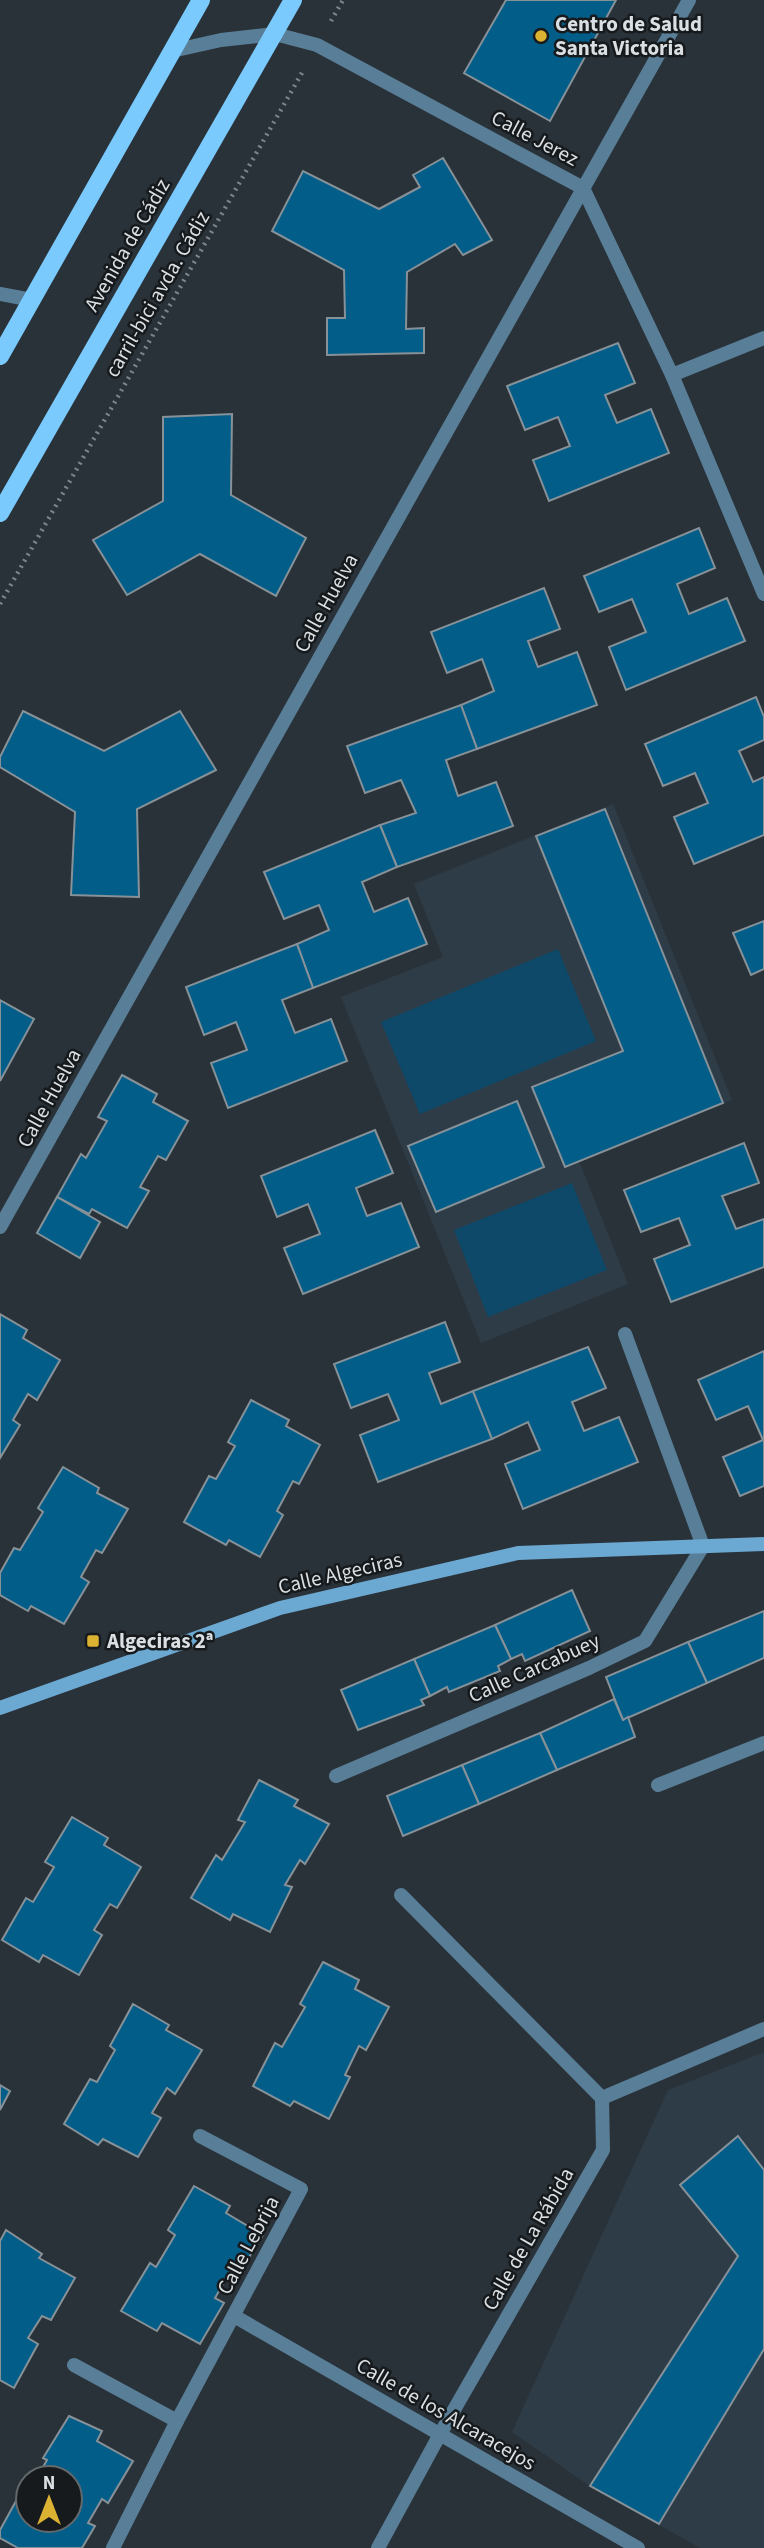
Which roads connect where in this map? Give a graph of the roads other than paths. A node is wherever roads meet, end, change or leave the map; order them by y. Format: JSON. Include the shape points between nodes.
{"nodes":[{"id":1,"x":201,"y":0,"type":"edge"},
{"id":2,"x":293,"y":0,"type":"edge"},
{"id":3,"x":689,"y":0,"type":"edge"},
{"id":4,"x":275,"y":34,"type":"junction"},
{"id":5,"x":172,"y":51,"type":"junction"},
{"id":6,"x":583,"y":188,"type":"junction"},
{"id":7,"x":0,"y":294,"type":"edge"},
{"id":8,"x":32,"y":300,"type":"junction"},
{"id":9,"x":764,"y":338,"type":"edge"},
{"id":10,"x":0,"y":356,"type":"edge"},
{"id":11,"x":672,"y":375,"type":"junction"},
{"id":12,"x":0,"y":513,"type":"edge"},
{"id":13,"x":764,"y":594,"type":"edge"},
{"id":14,"x":0,"y":1227,"type":"edge"},
{"id":15,"x":625,"y":1334,"type":"dead end"},
{"id":16,"x":764,"y":1544,"type":"edge"},
{"id":17,"x":703,"y":1546,"type":"junction"},
{"id":18,"x":0,"y":1708,"type":"edge"},
{"id":19,"x":764,"y":1743,"type":"edge"},
{"id":20,"x":336,"y":1776,"type":"dead end"},
{"id":21,"x":658,"y":1785,"type":"dead end"},
{"id":22,"x":401,"y":1895,"type":"dead end"},
{"id":23,"x":764,"y":2029,"type":"edge"},
{"id":24,"x":602,"y":2098,"type":"junction"},
{"id":25,"x":200,"y":2136,"type":"dead end"},
{"id":26,"x":234,"y":2316,"type":"junction"},
{"id":27,"x":74,"y":2365,"type":"dead end"},
{"id":28,"x":177,"y":2421,"type":"junction"},
{"id":29,"x":439,"y":2435,"type":"junction"},
{"id":30,"x":630,"y":2546,"type":"edge"},
{"id":31,"x":113,"y":2548,"type":"edge"},
{"id":32,"x":378,"y":2548,"type":"edge"}],
"edges":[{"from":1,"to":5,"type":"main road"},
{"from":2,"to":4,"type":"main road","name":"Avenida de Cádiz"},
{"from":3,"to":6,"type":"street","name":"Calle Huelva"},
{"from":4,"to":5,"type":"street","name":"Calle Jerez"},
{"from":4,"to":6,"type":"street","name":"Calle Jerez","via":[[317,46]]},
{"from":4,"to":12,"type":"main road","name":"Avenida de Cádiz"},
{"from":5,"to":8,"type":"main road"},
{"from":6,"to":11,"type":"street","name":"Calle Jerez"},
{"from":6,"to":14,"type":"street","name":"Calle Huelva"},
{"from":7,"to":8,"type":"street"},
{"from":8,"to":10,"type":"main road"},
{"from":9,"to":11,"type":"street"},
{"from":11,"to":13,"type":"street","name":"Calle Jerez"},
{"from":15,"to":17,"type":"street"},
{"from":16,"to":17,"type":"street","name":"Calle Algeciras"},
{"from":17,"to":18,"type":"street","name":"Calle Algeciras","via":[[518,1553],[280,1608]]},
{"from":17,"to":20,"type":"street","name":"Calle Carcabuey","via":[[645,1641]]},
{"from":19,"to":21,"type":"street"},
{"from":22,"to":24,"type":"street"},
{"from":23,"to":24,"type":"street"},
{"from":24,"to":29,"type":"street","name":"Calle de La Rábida","via":[[603,2150]]},
{"from":25,"to":26,"type":"street","name":"Calle Lebrija","via":[[301,2189]]},
{"from":26,"to":28,"type":"street","name":"Calle Lebrija"},
{"from":26,"to":29,"type":"street","name":"Calle de los Alcaracejos"},
{"from":27,"to":28,"type":"street"},
{"from":28,"to":31,"type":"street","name":"Calle Lebrija"},
{"from":29,"to":30,"type":"street","name":"Calle de los Alcaracejos"},
{"from":29,"to":32,"type":"street","name":"Calle de La Rábida"}]}
